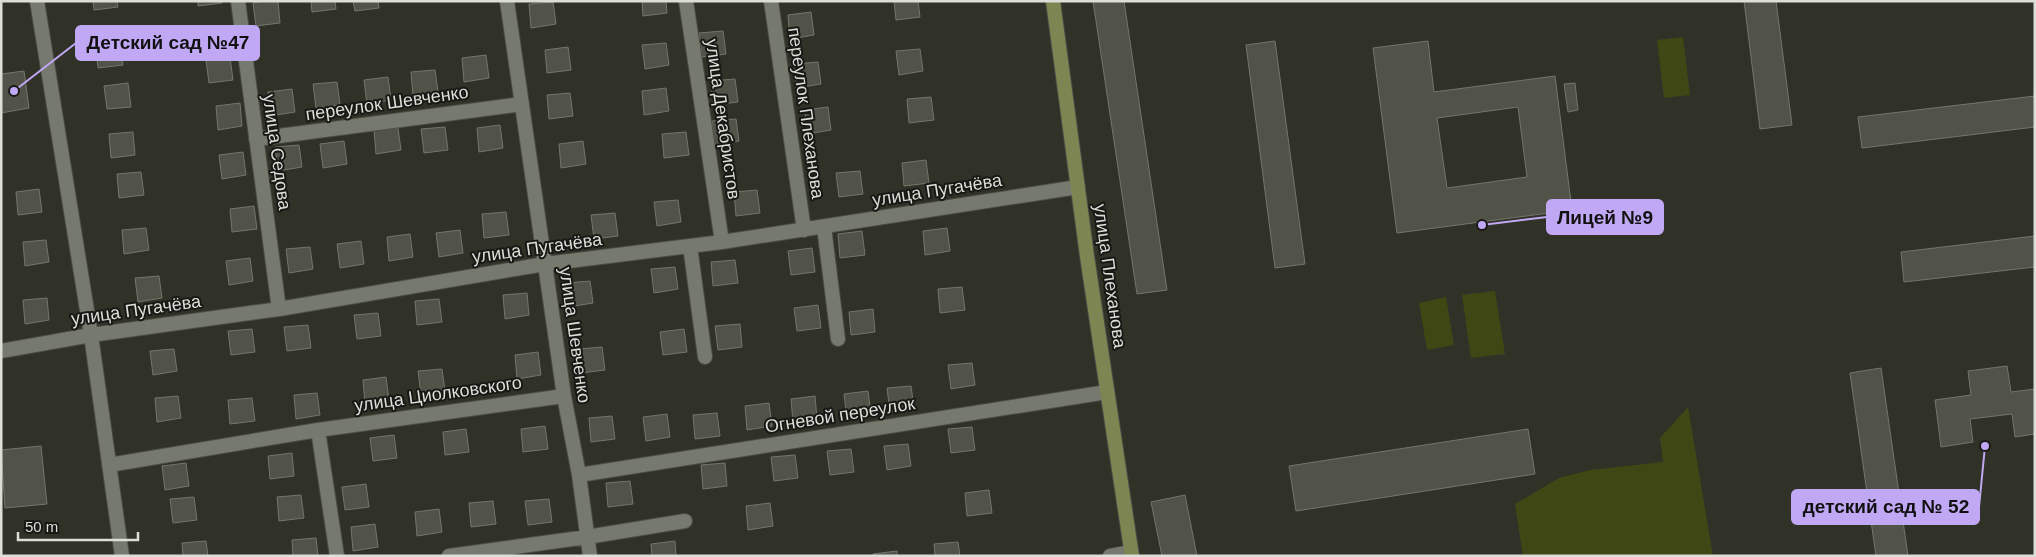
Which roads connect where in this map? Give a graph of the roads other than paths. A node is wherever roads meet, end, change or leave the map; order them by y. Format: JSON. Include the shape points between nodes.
{"nodes":[{"id":1,"x":37,"y":1,"type":"edge"},
{"id":2,"x":238,"y":1,"type":"edge"},
{"id":3,"x":507,"y":1,"type":"edge"},
{"id":4,"x":686,"y":1,"type":"edge"},
{"id":5,"x":771,"y":1,"type":"edge"},
{"id":6,"x":1053,"y":1,"type":"edge"},
{"id":7,"x":522,"y":104,"type":"junction"},
{"id":8,"x":256,"y":139,"type":"junction"},
{"id":9,"x":1078,"y":187,"type":"junction"},
{"id":10,"x":824,"y":227,"type":"junction"},
{"id":11,"x":804,"y":230,"type":"junction"},
{"id":12,"x":722,"y":242,"type":"junction"},
{"id":13,"x":690,"y":246,"type":"junction"},
{"id":14,"x":545,"y":264,"type":"junction"},
{"id":15,"x":279,"y":309,"type":"junction"},
{"id":16,"x":91,"y":335,"type":"junction"},
{"id":17,"x":838,"y":339,"type":"dead end"},
{"id":18,"x":1,"y":351,"type":"edge"},
{"id":19,"x":704,"y":357,"type":"dead end"},
{"id":20,"x":1107,"y":392,"type":"junction"},
{"id":21,"x":564,"y":396,"type":"junction"},
{"id":22,"x":318,"y":430,"type":"junction"},
{"id":23,"x":109,"y":465,"type":"junction"},
{"id":24,"x":579,"y":475,"type":"junction"},
{"id":25,"x":685,"y":521,"type":"dead end"},
{"id":26,"x":587,"y":537,"type":"junction"},
{"id":27,"x":1132,"y":554,"type":"edge"},
{"id":28,"x":122,"y":556,"type":"edge"},
{"id":29,"x":337,"y":556,"type":"edge"},
{"id":30,"x":449,"y":556,"type":"edge"},
{"id":31,"x":590,"y":556,"type":"edge"},
{"id":32,"x":1110,"y":556,"type":"edge"}],
"edges":[{"from":1,"to":16,"type":"street"},
{"from":2,"to":8,"type":"street","name":"улица Седова"},
{"from":3,"to":7,"type":"street","name":"улица Шевченко"},
{"from":4,"to":12,"type":"street","name":"улица Декабристов"},
{"from":5,"to":11,"type":"street","name":"переулок Плеханова"},
{"from":6,"to":9,"type":"main road","name":"улица Плеханова"},
{"from":7,"to":8,"type":"street","name":"переулок Шевченко"},
{"from":7,"to":14,"type":"street","name":"улица Шевченко"},
{"from":8,"to":15,"type":"street","name":"улица Седова"},
{"from":9,"to":10,"type":"street","name":"улица Пугачёва"},
{"from":9,"to":20,"type":"main road","name":"улица Плеханова"},
{"from":10,"to":11,"type":"street","name":"улица Пугачёва"},
{"from":10,"to":17,"type":"street"},
{"from":11,"to":12,"type":"street","name":"улица Пугачёва"},
{"from":12,"to":13,"type":"street","name":"улица Пугачёва"},
{"from":13,"to":14,"type":"street","name":"улица Пугачёва"},
{"from":13,"to":19,"type":"street"},
{"from":14,"to":15,"type":"street","name":"улица Пугачёва"},
{"from":14,"to":21,"type":"street","name":"улица Шевченко"},
{"from":15,"to":16,"type":"street","name":"улица Пугачёва"},
{"from":16,"to":18,"type":"street","name":"улица Пугачёва"},
{"from":16,"to":23,"type":"street"},
{"from":20,"to":24,"type":"street","name":"Огневой переулок"},
{"from":20,"to":27,"type":"main road","name":"улица Плеханова"},
{"from":21,"to":22,"type":"street","name":"улица Циолковского"},
{"from":21,"to":24,"type":"street","name":"улица Шевченко"},
{"from":22,"to":23,"type":"street","name":"улица Циолковского"},
{"from":22,"to":29,"type":"street"},
{"from":23,"to":28,"type":"street"},
{"from":24,"to":26,"type":"street","name":"улица Шевченко"},
{"from":25,"to":26,"type":"street"},
{"from":26,"to":30,"type":"street"},
{"from":26,"to":31,"type":"street","name":"улица Шевченко"},
{"from":27,"to":32,"type":"street"}]}
